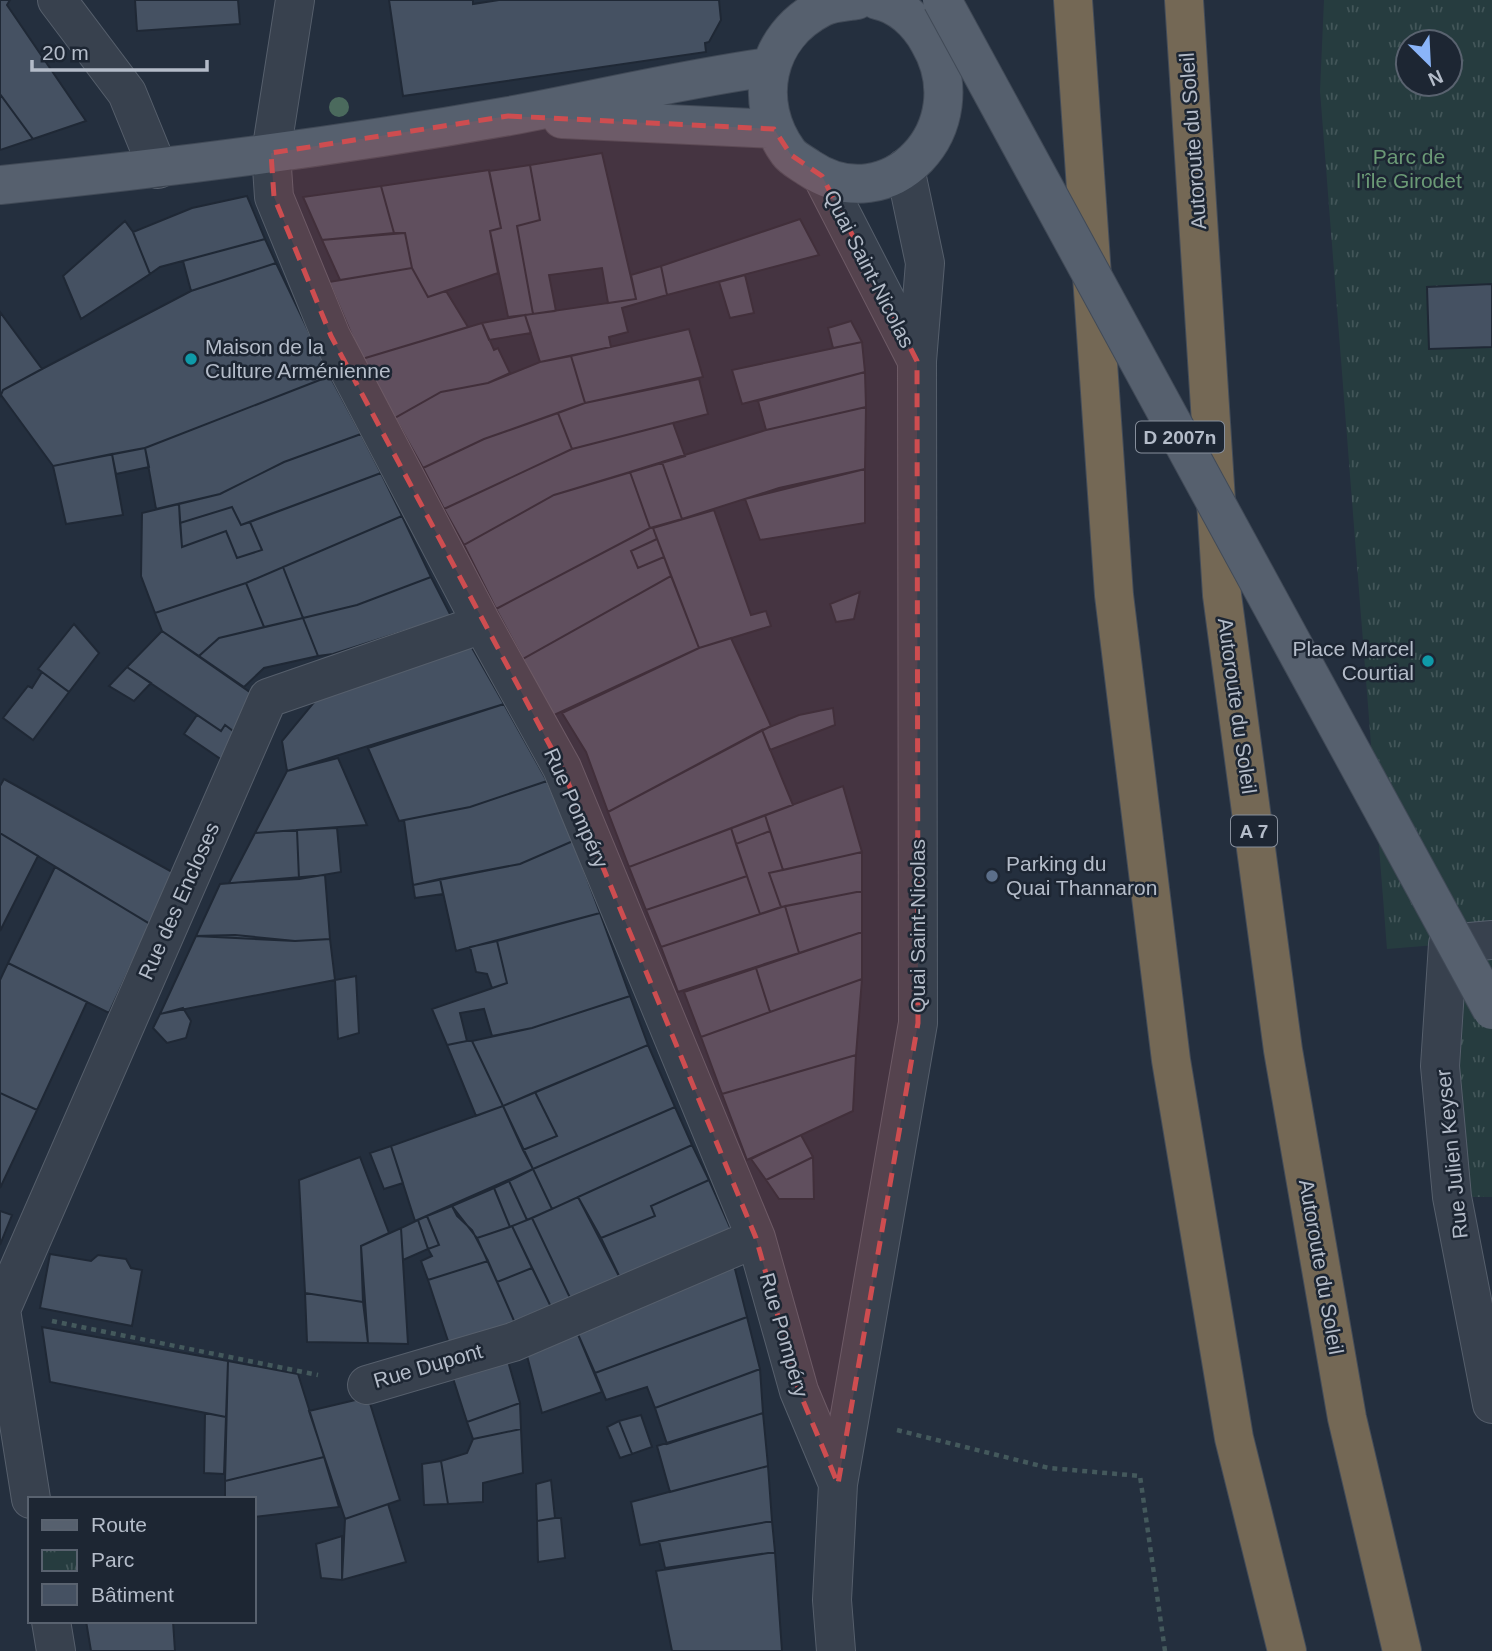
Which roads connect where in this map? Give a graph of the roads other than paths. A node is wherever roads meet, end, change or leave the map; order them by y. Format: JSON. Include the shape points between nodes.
{"nodes":[{"id":1,"x":57,"y":0,"type":"edge"},
{"id":2,"x":295,"y":0,"type":"edge"},
{"id":3,"x":942,"y":0,"type":"edge"},
{"id":4,"x":1073,"y":0,"type":"edge"},
{"id":5,"x":1184,"y":0,"type":"edge"},
{"id":6,"x":858,"y":1,"type":"edge"},
{"id":7,"x":926,"y":18,"type":"edge"},
{"id":8,"x":769,"y":67,"type":"junction"},
{"id":9,"x":508,"y":116,"type":"junction"},
{"id":10,"x":774,"y":129,"type":"junction"},
{"id":11,"x":271,"y":153,"type":"junction"},
{"id":12,"x":905,"y":168,"type":"junction"},
{"id":13,"x":158,"y":169,"type":"junction"},
{"id":14,"x":822,"y":176,"type":"junction"},
{"id":15,"x":0,"y":185,"type":"edge"},
{"id":16,"x":917,"y":361,"type":"junction"},
{"id":17,"x":482,"y":624,"type":"junction"},
{"id":18,"x":1492,"y":940,"type":"edge"},
{"id":19,"x":1492,"y":1010,"type":"edge"},
{"id":20,"x":756,"y":1238,"type":"junction"},
{"id":21,"x":0,"y":1311,"type":"edge"},
{"id":22,"x":367,"y":1385,"type":"road end"},
{"id":23,"x":1492,"y":1404,"type":"edge"},
{"id":24,"x":838,"y":1484,"type":"junction"},
{"id":25,"x":31,"y":1497,"type":"edge"},
{"id":26,"x":51,"y":1623,"type":"edge"},
{"id":27,"x":56,"y":1651,"type":"edge"},
{"id":28,"x":836,"y":1651,"type":"edge"},
{"id":29,"x":1287,"y":1651,"type":"edge"},
{"id":30,"x":1402,"y":1651,"type":"edge"}],
"edges":[{"from":1,"to":13,"type":"street","via":[[127,93]]},
{"from":2,"to":11,"type":"street","name":"Rue Pompéry"},
{"from":3,"to":19,"type":"main road","number":"D 2007n","bridge":true},
{"from":4,"to":29,"type":"highway","via":[[1114,595],[1171,1060],[1234,1438]]},
{"from":5,"to":30,"type":"highway","name":"Autoroute du Soleil","number":"A 7","via":[[1222,595],[1286,1064],[1347,1418]]},
{"from":6,"to":7,"type":"main road"},
{"from":6,"to":8,"type":"main road","via":[[797,24]]},
{"from":7,"to":12,"type":"main road","via":[[942,63],[946,93],[942,119],[928,146]]},
{"from":8,"to":9,"type":"main road"},
{"from":8,"to":10,"type":"main road","via":[[766,98]]},
{"from":9,"to":10,"type":"main road"},
{"from":9,"to":11,"type":"main road"},
{"from":10,"to":14,"type":"main road","via":[[790,155]]},
{"from":11,"to":13,"type":"main road"},
{"from":11,"to":17,"type":"street","name":"Rue Pompéry","via":[[274,197],[331,336]]},
{"from":12,"to":14,"type":"main road","via":[[878,181],[853,183]]},
{"from":12,"to":16,"type":"street","name":"Quai Saint-Nicolas","via":[[925,263]]},
{"from":13,"to":15,"type":"main road"},
{"from":14,"to":16,"type":"street","name":"Quai Saint-Nicolas"},
{"from":16,"to":24,"type":"street","name":"Quai Saint-Nicolas","via":[[918,1023]]},
{"from":17,"to":20,"type":"street","name":"Rue Pompéry","via":[[562,768]]},
{"from":17,"to":21,"type":"street","name":"Rue des Encloses","via":[[268,698]]},
{"from":18,"to":23,"type":"street","name":"Rue Julien Keyser","via":[[1448,944],[1440,1066],[1452,1197]]},
{"from":20,"to":22,"type":"street","name":"Rue Dupont","via":[[513,1342]]},
{"from":20,"to":24,"type":"street","name":"Rue Pompéry","via":[[799,1391]]},
{"from":21,"to":25,"type":"street"},
{"from":24,"to":28,"type":"street","name":"Quai Saint-Nicolas","via":[[832,1600]]},
{"from":26,"to":27,"type":"street"}]}
